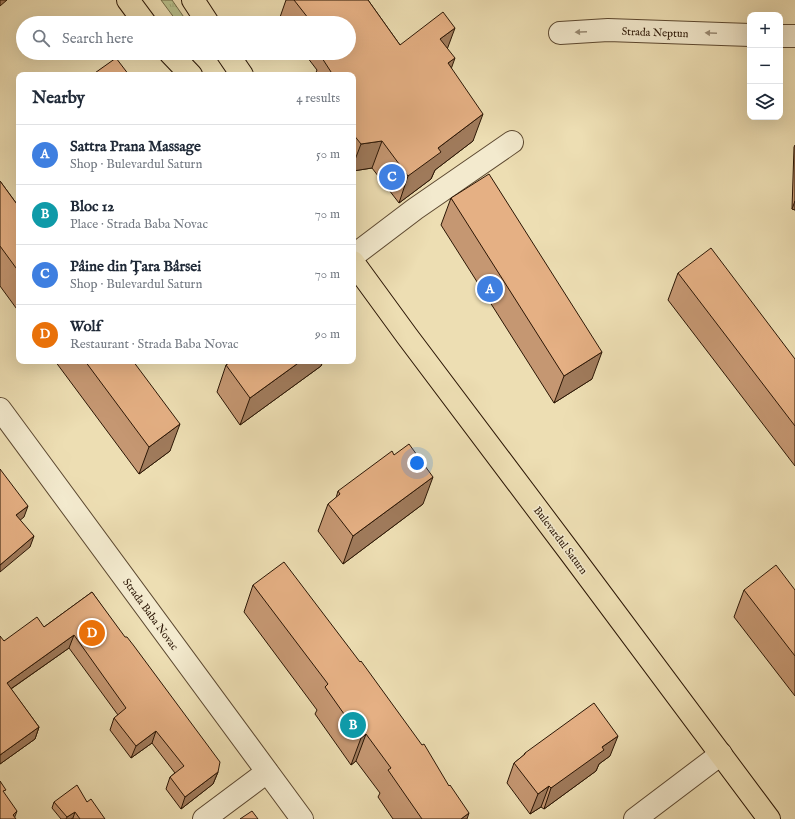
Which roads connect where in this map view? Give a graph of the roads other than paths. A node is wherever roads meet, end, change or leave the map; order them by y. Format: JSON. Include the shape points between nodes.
{"nodes":[{"id":1,"x":128,"y":0,"type":"edge"},
{"id":2,"x":193,"y":0,"type":"edge"},
{"id":3,"x":140,"y":16,"type":"edge"},
{"id":4,"x":203,"y":16,"type":"edge"},
{"id":5,"x":560,"y":32,"type":"dead end"},
{"id":6,"x":747,"y":35,"type":"edge"},
{"id":7,"x":783,"y":36,"type":"edge"},
{"id":8,"x":795,"y":36,"type":"edge"},
{"id":9,"x":177,"y":60,"type":"edge"},
{"id":10,"x":232,"y":60,"type":"edge"},
{"id":11,"x":188,"y":72,"type":"edge"},
{"id":12,"x":240,"y":72,"type":"edge"},
{"id":13,"x":512,"y":142,"type":"dead end"},
{"id":14,"x":356,"y":254,"type":"edge"},
{"id":15,"x":356,"y":266,"type":"edge"},
{"id":16,"x":0,"y":409,"type":"edge"},
{"id":17,"x":721,"y":754,"type":"junction"},
{"id":18,"x":267,"y":772,"type":"junction"},
{"id":19,"x":204,"y":819,"type":"edge"},
{"id":20,"x":302,"y":819,"type":"edge"},
{"id":21,"x":634,"y":819,"type":"edge"},
{"id":22,"x":769,"y":819,"type":"edge"}],
"edges":[{"from":1,"to":3,"type":"main road"},
{"from":2,"to":4,"type":"main road"},
{"from":6,"to":5,"type":"street","name":"Strada Neptun","one_way":true,"via":[[608,30]]},
{"from":7,"to":8,"type":"street"},
{"from":9,"to":11,"type":"main road"},
{"from":10,"to":12,"type":"main road"},
{"from":13,"to":14,"type":"street","via":[[415,209]]},
{"from":15,"to":17,"type":"main road","name":"Bulevardul Saturn"},
{"from":16,"to":18,"type":"street","name":"Strada Baba Novac"},
{"from":17,"to":21,"type":"street"},
{"from":17,"to":22,"type":"main road","name":"Bulevardul Saturn"},
{"from":18,"to":19,"type":"street"},
{"from":18,"to":20,"type":"street","name":"Strada Baba Novac"}]}
